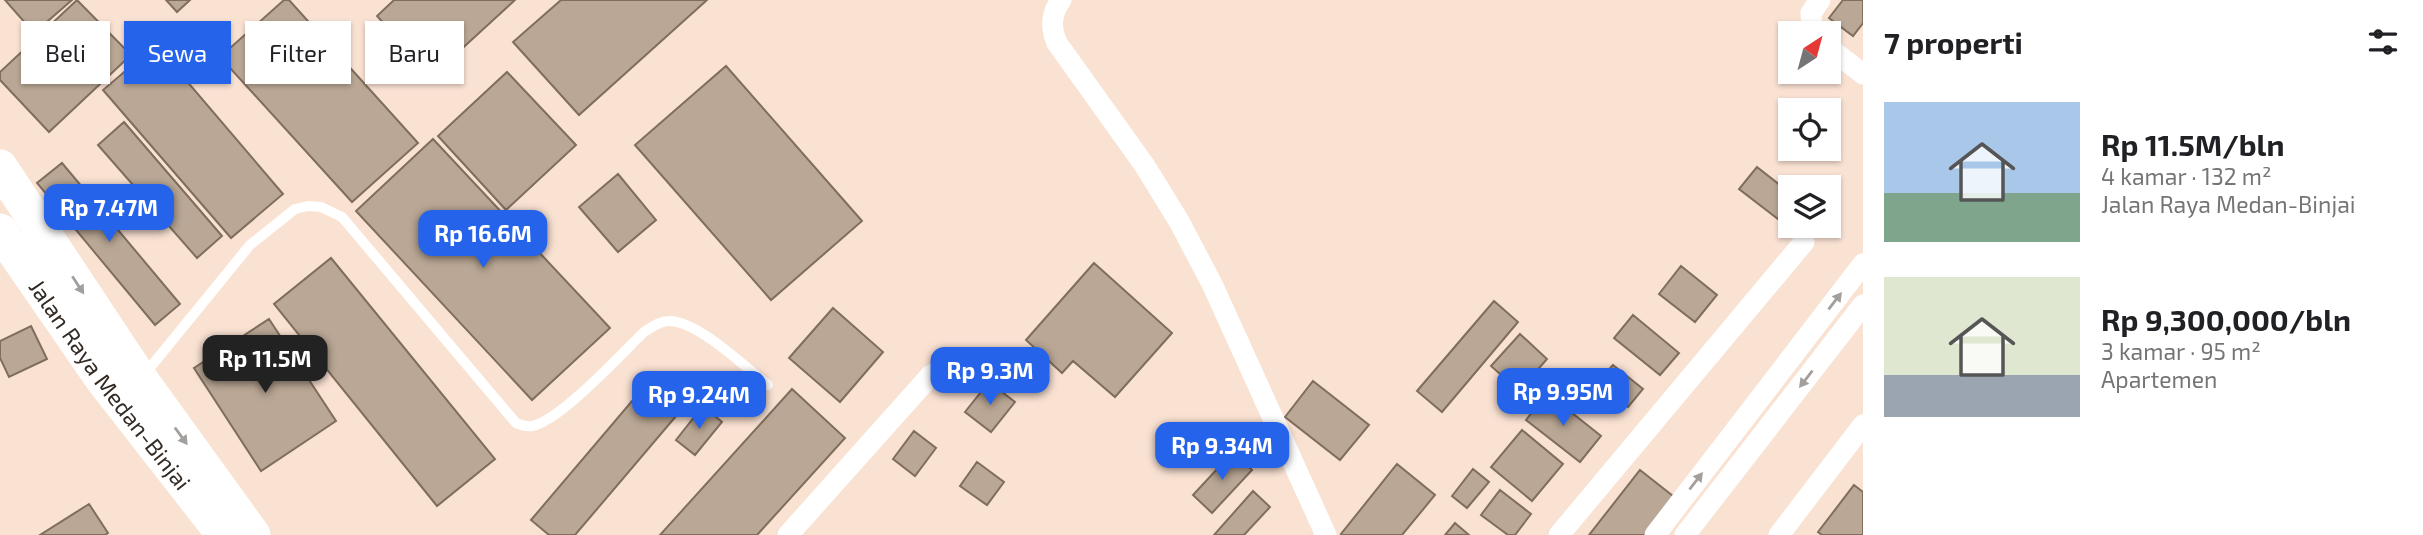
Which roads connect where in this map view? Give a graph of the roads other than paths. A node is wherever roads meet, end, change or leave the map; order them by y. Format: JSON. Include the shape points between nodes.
{"nodes":[{"id":1,"x":1061,"y":0,"type":"edge"},
{"id":2,"x":1820,"y":0,"type":"edge"},
{"id":3,"x":1811,"y":21,"type":"edge"},
{"id":4,"x":1841,"y":57,"type":"edge"},
{"id":5,"x":1863,"y":74,"type":"edge"},
{"id":6,"x":0,"y":167,"type":"edge"},
{"id":7,"x":0,"y":231,"type":"edge"},
{"id":8,"x":1804,"y":242,"type":"dead end"},
{"id":9,"x":1863,"y":264,"type":"edge"},
{"id":10,"x":1863,"y":305,"type":"edge"},
{"id":11,"x":965,"y":367,"type":"dead end"},
{"id":12,"x":141,"y":380,"type":"junction"},
{"id":13,"x":768,"y":386,"type":"dead end"},
{"id":14,"x":1863,"y":425,"type":"edge"},
{"id":15,"x":808,"y":527,"type":"edge"},
{"id":16,"x":228,"y":534,"type":"edge"},
{"id":17,"x":788,"y":535,"type":"edge"},
{"id":18,"x":1326,"y":535,"type":"edge"},
{"id":19,"x":1559,"y":535,"type":"edge"},
{"id":20,"x":1655,"y":535,"type":"edge"},
{"id":21,"x":1685,"y":535,"type":"edge"},
{"id":22,"x":1779,"y":535,"type":"edge"}],
"edges":[{"from":1,"to":18,"type":"street","via":[[1052,21],[1057,43],[1180,223]]},
{"from":2,"to":3,"type":"street"},
{"from":4,"to":5,"type":"street"},
{"from":6,"to":12,"type":"highway","name":"Jalan Raya Medan-Binjai","one_way":true},
{"from":7,"to":16,"type":"highway","name":"Jalan Raya Medan-Binjai","via":[[103,380]]},
{"from":8,"to":19,"type":"street"},
{"from":20,"to":9,"type":"street","one_way":true},
{"from":10,"to":21,"type":"street","one_way":true},
{"from":11,"to":15,"type":"street","via":[[946,368],[930,376]]},
{"from":12,"to":13,"type":"lane","via":[[250,245],[295,209],[308,206],[342,217],[516,423],[533,426],[544,421],[644,332],[667,321],[694,327]]},
{"from":12,"to":16,"type":"highway","name":"Jalan Raya Medan-Binjai","one_way":true},
{"from":14,"to":22,"type":"street"},
{"from":15,"to":17,"type":"street"}]}
